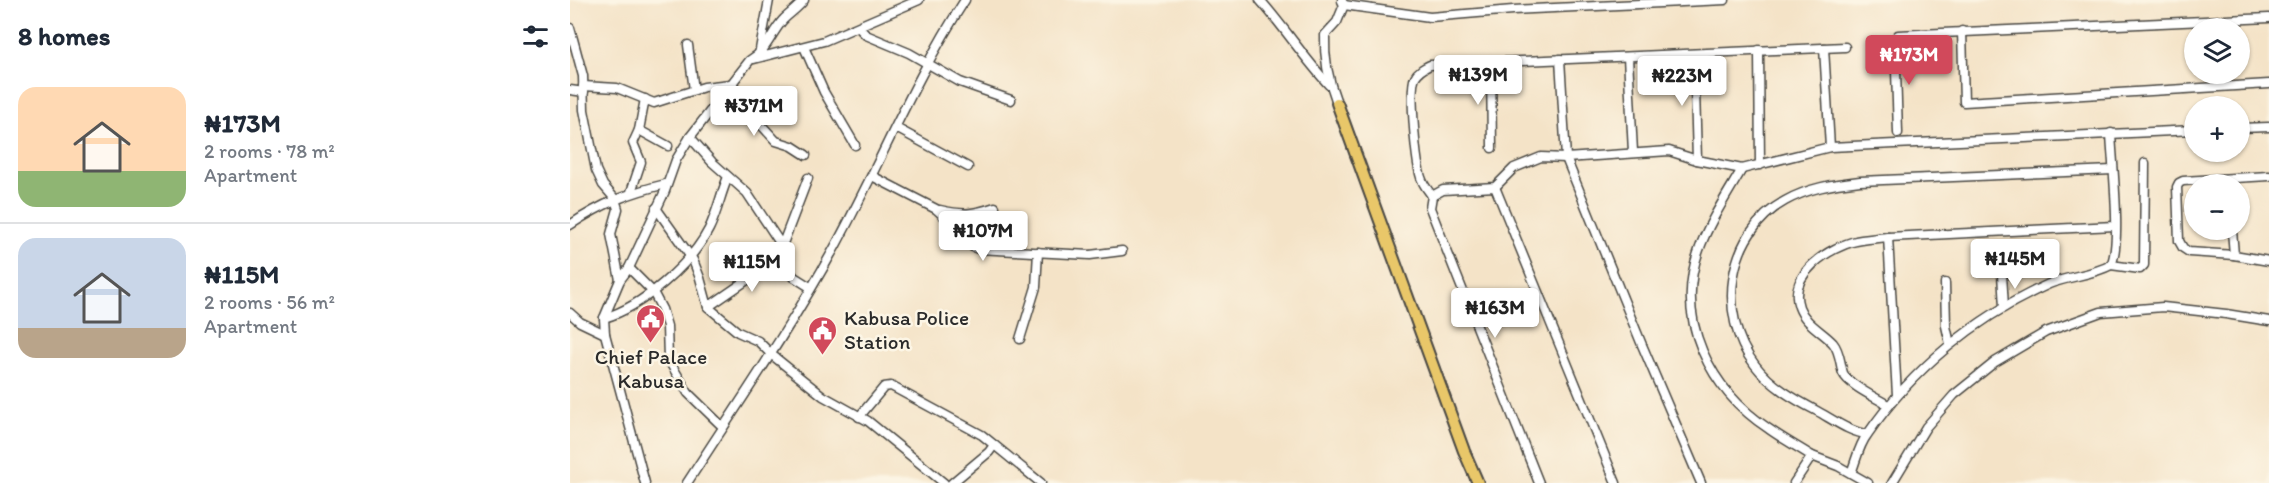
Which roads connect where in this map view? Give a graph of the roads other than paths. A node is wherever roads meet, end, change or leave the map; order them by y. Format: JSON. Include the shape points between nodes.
{"nodes":[{"id":1,"x":769,"y":0,"type":"edge"},
{"id":2,"x":804,"y":0,"type":"edge"},
{"id":3,"x":919,"y":0,"type":"edge"},
{"id":4,"x":965,"y":0,"type":"edge"},
{"id":5,"x":1260,"y":0,"type":"edge"},
{"id":6,"x":1367,"y":0,"type":"edge"},
{"id":7,"x":1725,"y":0,"type":"edge"},
{"id":8,"x":1343,"y":3,"type":"edge"},
{"id":9,"x":1361,"y":8,"type":"junction"},
{"id":10,"x":2269,"y":18,"type":"edge"},
{"id":11,"x":858,"y":27,"type":"junction"},
{"id":12,"x":570,"y":28,"type":"edge"},
{"id":13,"x":1962,"y":31,"type":"junction"},
{"id":14,"x":688,"y":45,"type":"dead end"},
{"id":15,"x":804,"y":47,"type":"junction"},
{"id":16,"x":1845,"y":47,"type":"dead end"},
{"id":17,"x":1824,"y":48,"type":"junction"},
{"id":18,"x":1759,"y":50,"type":"junction"},
{"id":19,"x":1694,"y":54,"type":"junction"},
{"id":20,"x":757,"y":55,"type":"junction"},
{"id":21,"x":769,"y":57,"type":"junction"},
{"id":22,"x":1628,"y":57,"type":"junction"},
{"id":23,"x":1560,"y":59,"type":"junction"},
{"id":24,"x":928,"y":63,"type":"junction"},
{"id":25,"x":1491,"y":63,"type":"junction"},
{"id":26,"x":730,"y":84,"type":"junction"},
{"id":27,"x":2269,"y":84,"type":"edge"},
{"id":28,"x":1329,"y":85,"type":"junction"},
{"id":29,"x":584,"y":89,"type":"junction"},
{"id":30,"x":570,"y":90,"type":"edge"},
{"id":31,"x":694,"y":90,"type":"junction"},
{"id":32,"x":645,"y":99,"type":"junction"},
{"id":33,"x":1011,"y":100,"type":"dead end"},
{"id":34,"x":1337,"y":103,"type":"joint"},
{"id":35,"x":2269,"y":127,"type":"edge"},
{"id":36,"x":896,"y":128,"type":"junction"},
{"id":37,"x":2250,"y":128,"type":"edge"},
{"id":38,"x":639,"y":130,"type":"junction"},
{"id":39,"x":2184,"y":130,"type":"edge"},
{"id":40,"x":1898,"y":133,"type":"dead end"},
{"id":41,"x":2111,"y":133,"type":"junction"},
{"id":42,"x":690,"y":136,"type":"junction"},
{"id":43,"x":855,"y":145,"type":"dead end"},
{"id":44,"x":668,"y":146,"type":"dead end"},
{"id":45,"x":1830,"y":147,"type":"junction"},
{"id":46,"x":1492,"y":148,"type":"dead end"},
{"id":47,"x":1633,"y":152,"type":"junction"},
{"id":48,"x":806,"y":155,"type":"dead end"},
{"id":49,"x":1566,"y":158,"type":"junction"},
{"id":50,"x":1697,"y":160,"type":"junction"},
{"id":51,"x":2145,"y":163,"type":"dead end"},
{"id":52,"x":1760,"y":165,"type":"junction"},
{"id":53,"x":968,"y":167,"type":"dead end"},
{"id":54,"x":1742,"y":169,"type":"junction"},
{"id":55,"x":2113,"y":170,"type":"junction"},
{"id":56,"x":872,"y":176,"type":"junction"},
{"id":57,"x":2269,"y":176,"type":"edge"},
{"id":58,"x":728,"y":177,"type":"junction"},
{"id":59,"x":807,"y":178,"type":"dead end"},
{"id":60,"x":2250,"y":178,"type":"edge"},
{"id":61,"x":2184,"y":183,"type":"edge"},
{"id":62,"x":666,"y":184,"type":"junction"},
{"id":63,"x":1495,"y":187,"type":"junction"},
{"id":64,"x":631,"y":192,"type":"junction"},
{"id":65,"x":1432,"y":196,"type":"junction"},
{"id":66,"x":615,"y":199,"type":"junction"},
{"id":67,"x":995,"y":207,"type":"dead end"},
{"id":68,"x":656,"y":208,"type":"junction"},
{"id":69,"x":936,"y":209,"type":"junction"},
{"id":70,"x":570,"y":225,"type":"edge"},
{"id":71,"x":2115,"y":226,"type":"junction"},
{"id":72,"x":1888,"y":237,"type":"junction"},
{"id":73,"x":2233,"y":240,"type":"edge"},
{"id":74,"x":782,"y":246,"type":"junction"},
{"id":75,"x":1122,"y":251,"type":"dead end"},
{"id":76,"x":1038,"y":252,"type":"junction"},
{"id":77,"x":2234,"y":255,"type":"junction"},
{"id":78,"x":689,"y":256,"type":"junction"},
{"id":79,"x":782,"y":256,"type":"junction"},
{"id":80,"x":2269,"y":261,"type":"edge"},
{"id":81,"x":2111,"y":265,"type":"junction"},
{"id":82,"x":629,"y":268,"type":"junction"},
{"id":83,"x":2002,"y":274,"type":"dead end"},
{"id":84,"x":620,"y":280,"type":"junction"},
{"id":85,"x":1945,"y":283,"type":"dead end"},
{"id":86,"x":810,"y":287,"type":"junction"},
{"id":87,"x":653,"y":292,"type":"junction"},
{"id":88,"x":2004,"y":307,"type":"junction"},
{"id":89,"x":708,"y":308,"type":"junction"},
{"id":90,"x":570,"y":313,"type":"edge"},
{"id":91,"x":604,"y":318,"type":"junction"},
{"id":92,"x":2269,"y":321,"type":"edge"},
{"id":93,"x":605,"y":334,"type":"junction"},
{"id":94,"x":1020,"y":339,"type":"dead end"},
{"id":95,"x":1950,"y":344,"type":"junction"},
{"id":96,"x":772,"y":355,"type":"junction"},
{"id":97,"x":1897,"y":395,"type":"junction"},
{"id":98,"x":1888,"y":405,"type":"junction"},
{"id":99,"x":859,"y":417,"type":"junction"},
{"id":100,"x":723,"y":427,"type":"junction"},
{"id":101,"x":1867,"y":434,"type":"junction"},
{"id":102,"x":994,"y":444,"type":"junction"},
{"id":103,"x":1812,"y":456,"type":"junction"},
{"id":104,"x":1851,"y":473,"type":"junction"},
{"id":105,"x":645,"y":483,"type":"edge"},
{"id":106,"x":687,"y":483,"type":"edge"},
{"id":107,"x":944,"y":483,"type":"edge"},
{"id":108,"x":952,"y":483,"type":"edge"},
{"id":109,"x":1041,"y":483,"type":"edge"},
{"id":110,"x":1478,"y":483,"type":"edge"},
{"id":111,"x":1539,"y":483,"type":"edge"},
{"id":112,"x":1616,"y":483,"type":"edge"},
{"id":113,"x":1701,"y":483,"type":"edge"},
{"id":114,"x":1794,"y":483,"type":"edge"},
{"id":115,"x":1868,"y":483,"type":"edge"},
{"id":116,"x":1892,"y":483,"type":"edge"}],
"edges":[{"from":1,"to":20,"type":"street"},
{"from":2,"to":20,"type":"street"},
{"from":3,"to":11,"type":"street"},
{"from":4,"to":24,"type":"street"},
{"from":5,"to":28,"type":"street"},
{"from":6,"to":9,"type":"street"},
{"from":7,"to":9,"type":"street","via":[[1430,17]]},
{"from":8,"to":9,"type":"street"},
{"from":8,"to":28,"type":"street","via":[[1337,22],[1324,35]]},
{"from":10,"to":13,"type":"street"},
{"from":11,"to":15,"type":"street"},
{"from":11,"to":24,"type":"street","via":[[866,35]]},
{"from":12,"to":29,"type":"street"},
{"from":13,"to":27,"type":"street","via":[[1964,102]]},
{"from":13,"to":40,"type":"street","via":[[1895,36]]},
{"from":14,"to":31,"type":"street"},
{"from":15,"to":21,"type":"street"},
{"from":15,"to":43,"type":"street","via":[[824,92]]},
{"from":16,"to":17,"type":"street"},
{"from":17,"to":18,"type":"street"},
{"from":17,"to":45,"type":"street"},
{"from":18,"to":19,"type":"street"},
{"from":18,"to":52,"type":"street"},
{"from":19,"to":22,"type":"street"},
{"from":19,"to":50,"type":"street"},
{"from":20,"to":21,"type":"street"},
{"from":20,"to":21,"type":"street"},
{"from":20,"to":26,"type":"street"},
{"from":22,"to":23,"type":"street"},
{"from":22,"to":47,"type":"street"},
{"from":23,"to":25,"type":"street"},
{"from":23,"to":49,"type":"street"},
{"from":24,"to":33,"type":"street","via":[[960,82]]},
{"from":24,"to":36,"type":"street"},
{"from":25,"to":46,"type":"street"},
{"from":25,"to":65,"type":"street","via":[[1430,65],[1414,78],[1417,164],[1422,182]]},
{"from":26,"to":31,"type":"street"},
{"from":26,"to":42,"type":"street"},
{"from":26,"to":48,"type":"street","via":[[747,97],[752,116],[776,141]]},
{"from":28,"to":34,"type":"street"},
{"from":29,"to":30,"type":"street"},
{"from":29,"to":32,"type":"street","via":[[616,88]]},
{"from":29,"to":66,"type":"street","via":[[584,110],[596,170]]},
{"from":31,"to":32,"type":"street","via":[[654,103]]},
{"from":32,"to":38,"type":"street"},
{"from":34,"to":110,"type":"main road"},
{"from":35,"to":37,"type":"street"},
{"from":36,"to":53,"type":"street"},
{"from":36,"to":56,"type":"street"},
{"from":38,"to":44,"type":"street"},
{"from":38,"to":64,"type":"street","via":[[633,143],[642,159]]},
{"from":39,"to":41,"type":"street"},
{"from":41,"to":45,"type":"street"},
{"from":41,"to":55,"type":"street"},
{"from":42,"to":58,"type":"street"},
{"from":42,"to":62,"type":"street"},
{"from":45,"to":52,"type":"street"},
{"from":47,"to":49,"type":"street"},
{"from":47,"to":50,"type":"street","via":[[1669,151]]},
{"from":49,"to":63,"type":"street","via":[[1527,161]]},
{"from":49,"to":113,"type":"street"},
{"from":50,"to":54,"type":"street"},
{"from":51,"to":81,"type":"street","via":[[2144,265],[2140,269]]},
{"from":52,"to":54,"type":"street"},
{"from":54,"to":103,"type":"street","via":[[1699,251],[1692,289],[1694,328],[1710,369],[1736,401],[1768,429]]},
{"from":55,"to":71,"type":"street"},
{"from":55,"to":101,"type":"street","via":[[1832,184],[1784,201],[1764,217],[1743,245],[1732,278],[1732,311],[1740,342],[1755,366],[1776,387]]},
{"from":56,"to":69,"type":"street"},
{"from":56,"to":86,"type":"street"},
{"from":57,"to":60,"type":"street"},
{"from":58,"to":74,"type":"street","via":[[747,193]]},
{"from":58,"to":78,"type":"street","via":[[709,230]]},
{"from":59,"to":74,"type":"street"},
{"from":61,"to":77,"type":"street","via":[[2177,187],[2179,241],[2183,248],[2189,252]]},
{"from":62,"to":64,"type":"street"},
{"from":62,"to":68,"type":"street"},
{"from":63,"to":65,"type":"street","via":[[1443,190]]},
{"from":63,"to":112,"type":"street"},
{"from":64,"to":66,"type":"street"},
{"from":65,"to":111,"type":"street","via":[[1430,208]]},
{"from":66,"to":70,"type":"street"},
{"from":66,"to":84,"type":"street","via":[[618,209],[611,234]]},
{"from":67,"to":69,"type":"street","via":[[975,214]]},
{"from":68,"to":78,"type":"street"},
{"from":68,"to":82,"type":"street"},
{"from":69,"to":76,"type":"street","via":[[973,247]]},
{"from":71,"to":72,"type":"street"},
{"from":71,"to":81,"type":"street"},
{"from":72,"to":97,"type":"street"},
{"from":72,"to":98,"type":"street","via":[[1856,241],[1822,257],[1803,277],[1797,299],[1811,324],[1834,344],[1847,380]]},
{"from":73,"to":77,"type":"street"},
{"from":74,"to":79,"type":"street"},
{"from":75,"to":76,"type":"street","via":[[1090,255]]},
{"from":76,"to":94,"type":"street","via":[[1036,287]]},
{"from":77,"to":80,"type":"street"},
{"from":78,"to":87,"type":"street"},
{"from":78,"to":89,"type":"street"},
{"from":79,"to":86,"type":"street","via":[[794,277]]},
{"from":79,"to":89,"type":"street"},
{"from":81,"to":88,"type":"street","via":[[2049,284]]},
{"from":82,"to":84,"type":"street"},
{"from":82,"to":87,"type":"street"},
{"from":83,"to":88,"type":"street"},
{"from":84,"to":91,"type":"street"},
{"from":85,"to":95,"type":"street"},
{"from":86,"to":96,"type":"street"},
{"from":87,"to":91,"type":"street","via":[[622,313]]},
{"from":87,"to":100,"type":"street","via":[[667,326],[668,359],[688,393]]},
{"from":88,"to":95,"type":"street"},
{"from":89,"to":96,"type":"street"},
{"from":90,"to":93,"type":"street"},
{"from":91,"to":93,"type":"street"},
{"from":92,"to":116,"type":"street","via":[[2163,307],[2101,312],[2046,332],[1995,362],[1954,395],[1926,427]]},
{"from":93,"to":105,"type":"street"},
{"from":95,"to":97,"type":"street"},
{"from":96,"to":99,"type":"street","via":[[823,396]]},
{"from":96,"to":100,"type":"street"},
{"from":97,"to":98,"type":"street"},
{"from":98,"to":101,"type":"street"},
{"from":99,"to":102,"type":"street","via":[[884,387],[891,386]]},
{"from":99,"to":107,"type":"street"},
{"from":100,"to":106,"type":"street"},
{"from":101,"to":104,"type":"street"},
{"from":102,"to":108,"type":"street"},
{"from":102,"to":109,"type":"street"},
{"from":103,"to":104,"type":"street"},
{"from":103,"to":114,"type":"street"},
{"from":104,"to":115,"type":"street"}]}
